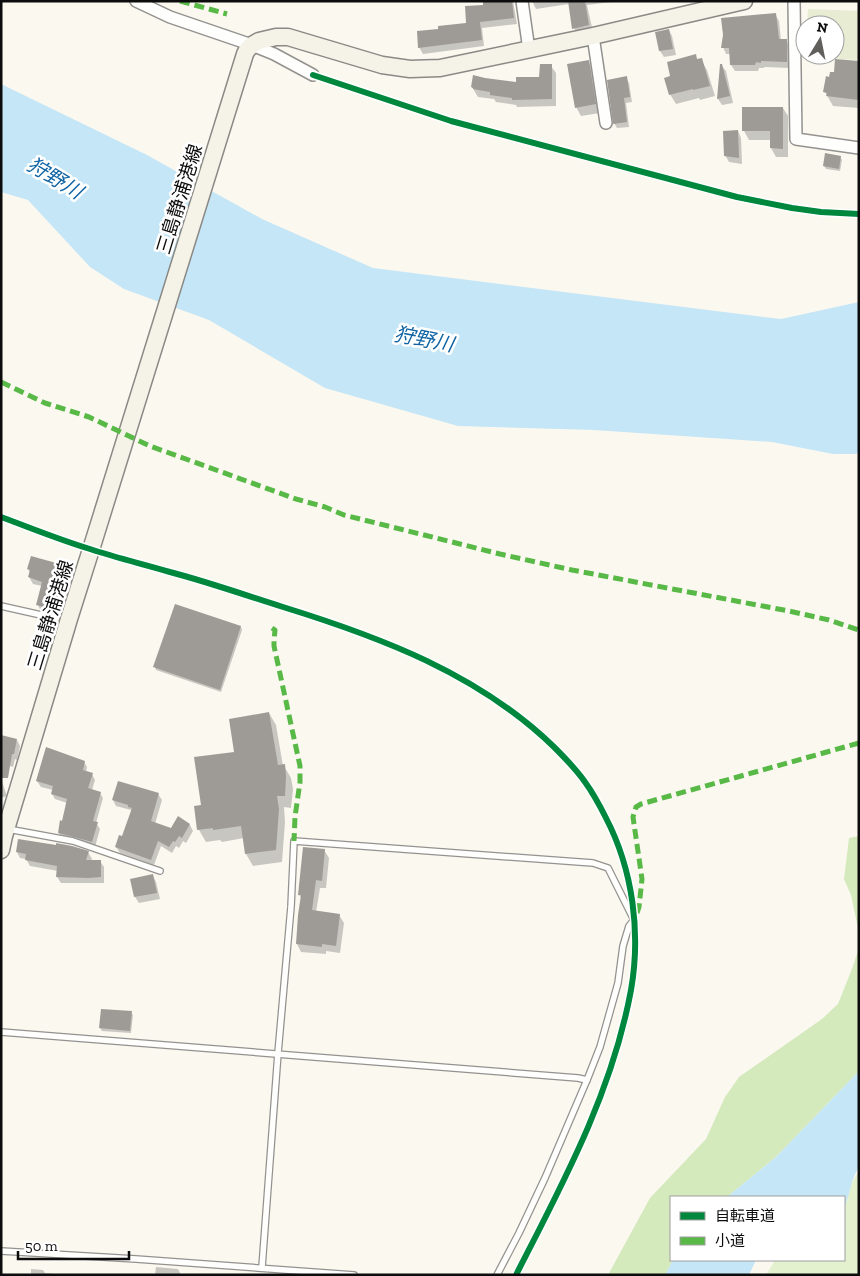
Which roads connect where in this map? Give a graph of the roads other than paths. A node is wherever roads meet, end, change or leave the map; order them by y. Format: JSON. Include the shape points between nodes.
{"nodes":[{"id":1,"x":136,"y":1,"type":"edge"},
{"id":2,"x":522,"y":1,"type":"edge"},
{"id":3,"x":744,"y":1,"type":"edge"},
{"id":4,"x":794,"y":1,"type":"edge"},
{"id":5,"x":593,"y":36,"type":"junction"},
{"id":6,"x":249,"y":50,"type":"junction"},
{"id":7,"x":529,"y":50,"type":"junction"},
{"id":8,"x":313,"y":75,"type":"dead end"},
{"id":9,"x":606,"y":123,"type":"dead end"},
{"id":10,"x":859,"y":148,"type":"edge"},
{"id":11,"x":1,"y":606,"type":"edge"},
{"id":12,"x":50,"y":617,"type":"dead end"},
{"id":13,"x":3,"y":837,"type":"edge"},
{"id":14,"x":160,"y":871,"type":"dead end"},
{"id":15,"x":1,"y":1032,"type":"edge"},
{"id":16,"x":278,"y":1054,"type":"junction"},
{"id":17,"x":587,"y":1080,"type":"junction"},
{"id":18,"x":1,"y":1251,"type":"edge"},
{"id":19,"x":262,"y":1267,"type":"junction"},
{"id":20,"x":354,"y":1275,"type":"edge"},
{"id":21,"x":497,"y":1275,"type":"edge"}],
"edges":[{"from":1,"to":6,"type":"street"},
{"from":2,"to":7,"type":"street"},
{"from":3,"to":5,"type":"main road"},
{"from":4,"to":10,"type":"street","via":[[796,139]]},
{"from":5,"to":7,"type":"main road"},
{"from":5,"to":9,"type":"street"},
{"from":6,"to":7,"type":"main road","via":[[264,40],[288,37],[382,65],[410,69],[440,68]]},
{"from":6,"to":8,"type":"street","via":[[274,54]]},
{"from":6,"to":13,"type":"main road","name":"三島静浦港線"},
{"from":11,"to":12,"type":"lane"},
{"from":13,"to":14,"type":"lane","via":[[73,841]]},
{"from":15,"to":16,"type":"lane"},
{"from":16,"to":17,"type":"lane"},
{"from":16,"to":17,"type":"lane","via":[[294,841],[593,863],[608,868],[634,920],[623,946],[618,982]]},
{"from":16,"to":19,"type":"lane"},
{"from":17,"to":21,"type":"lane","via":[[545,1178]]},
{"from":18,"to":19,"type":"lane"},
{"from":19,"to":20,"type":"lane"}]}
